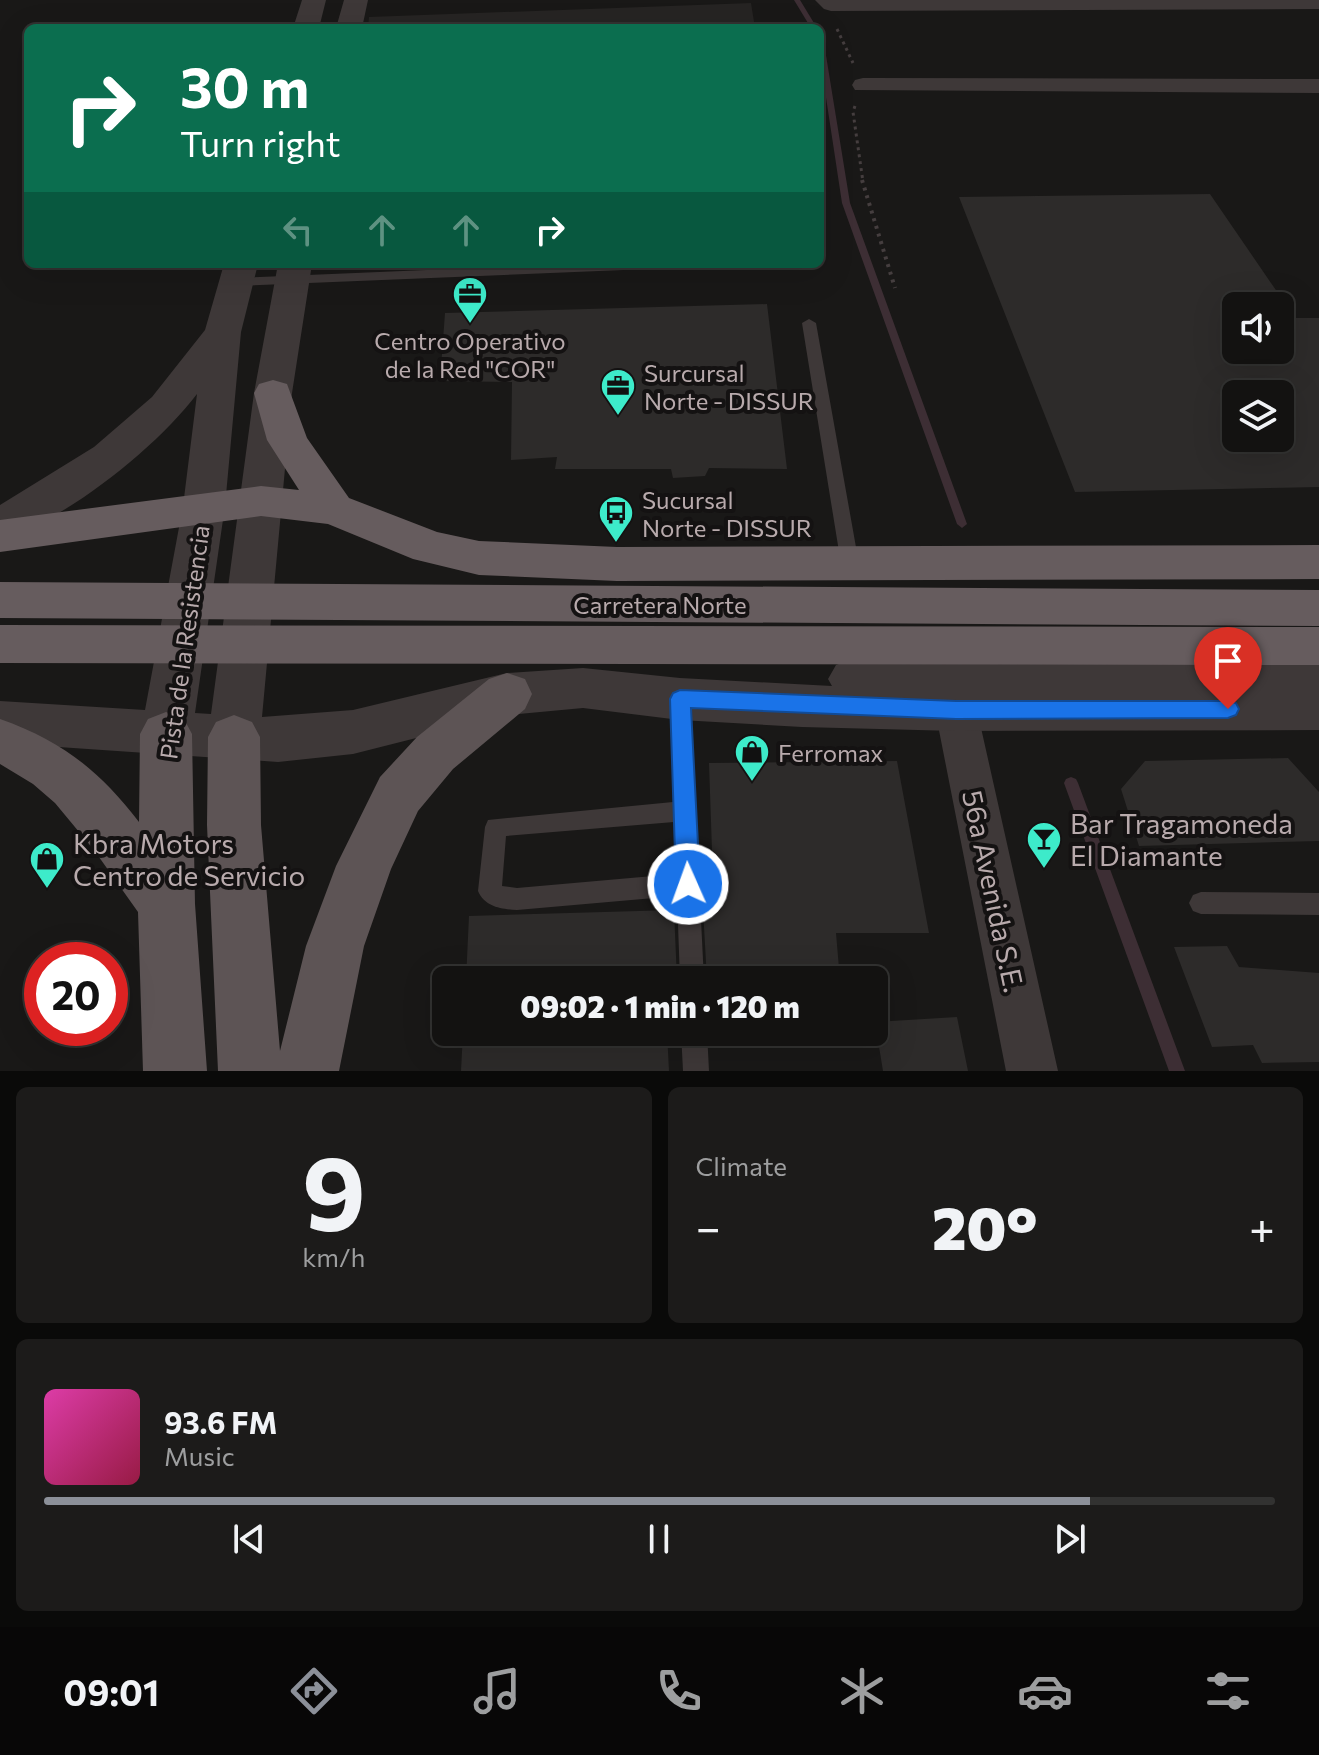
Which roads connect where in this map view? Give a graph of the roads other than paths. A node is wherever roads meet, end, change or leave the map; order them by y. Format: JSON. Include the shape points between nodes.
{"nodes":[{"id":1,"x":314,"y":0,"type":"edge"},
{"id":2,"x":356,"y":0,"type":"edge"},
{"id":3,"x":828,"y":2,"type":"edge"},
{"id":4,"x":1314,"y":3,"type":"edge"},
{"id":5,"x":307,"y":24,"type":"edge"},
{"id":6,"x":350,"y":24,"type":"edge"},
{"id":7,"x":863,"y":85,"type":"road end"},
{"id":8,"x":1319,"y":86,"type":"edge"},
{"id":9,"x":471,"y":268,"type":"edge"},
{"id":10,"x":294,"y":271,"type":"edge"},
{"id":11,"x":238,"y":273,"type":"edge"},
{"id":12,"x":809,"y":323,"type":"dead end"},
{"id":13,"x":223,"y":332,"type":"junction"},
{"id":14,"x":273,"y":393,"type":"junction"},
{"id":15,"x":261,"y":501,"type":"junction"},
{"id":16,"x":204,"y":506,"type":"junction"},
{"id":17,"x":334,"y":509,"type":"junction"},
{"id":18,"x":0,"y":524,"type":"edge"},
{"id":19,"x":0,"y":536,"type":"edge"},
{"id":20,"x":1319,"y":562,"type":"edge"},
{"id":21,"x":850,"y":564,"type":"junction"},
{"id":22,"x":0,"y":600,"type":"edge"},
{"id":23,"x":1319,"y":608,"type":"edge"},
{"id":24,"x":1118,"y":626,"type":"junction"},
{"id":25,"x":0,"y":644,"type":"edge"},
{"id":26,"x":1319,"y":646,"type":"edge"},
{"id":27,"x":1319,"y":674,"type":"edge"},
{"id":28,"x":583,"y":688,"type":"junction"},
{"id":29,"x":507,"y":694,"type":"junction"},
{"id":30,"x":680,"y":699,"type":"junction"},
{"id":31,"x":1319,"y":709,"type":"edge"},
{"id":32,"x":956,"y":710,"type":"junction"},
{"id":33,"x":0,"y":722,"type":"edge"},
{"id":34,"x":166,"y":734,"type":"junction"},
{"id":35,"x":234,"y":737,"type":"junction"},
{"id":36,"x":0,"y":741,"type":"edge"},
{"id":37,"x":685,"y":811,"type":"junction"},
{"id":38,"x":688,"y":884,"type":"junction"},
{"id":39,"x":1201,"y":903,"type":"dead end"},
{"id":40,"x":166,"y":904,"type":"junction"},
{"id":41,"x":1319,"y":904,"type":"edge"},
{"id":42,"x":691,"y":966,"type":"edge"},
{"id":43,"x":695,"y":1046,"type":"edge"},
{"id":44,"x":175,"y":1071,"type":"edge"},
{"id":45,"x":250,"y":1071,"type":"edge"},
{"id":46,"x":307,"y":1071,"type":"edge"},
{"id":47,"x":696,"y":1071,"type":"edge"},
{"id":48,"x":1032,"y":1071,"type":"edge"}],
"edges":[{"from":1,"to":5,"type":"street"},
{"from":2,"to":6,"type":"street"},
{"from":3,"to":4,"type":"street"},
{"from":7,"to":8,"type":"street"},
{"from":9,"to":10,"type":"lane"},
{"from":10,"to":11,"type":"lane"},
{"from":10,"to":14,"type":"street"},
{"from":11,"to":13,"type":"street","name":"Pista de la Resistencia"},
{"from":12,"to":21,"type":"lane"},
{"from":13,"to":16,"type":"street","name":"Pista de la Resistencia"},
{"from":13,"to":18,"type":"street","via":[[140,433],[105,462]]},
{"from":14,"to":15,"type":"street"},
{"from":14,"to":17,"type":"highway","via":[[287,440]]},
{"from":15,"to":16,"type":"highway"},
{"from":15,"to":17,"type":"highway"},
{"from":15,"to":35,"type":"street"},
{"from":16,"to":19,"type":"highway"},
{"from":16,"to":34,"type":"street","name":"Pista de la Resistencia"},
{"from":17,"to":21,"type":"highway","via":[[429,547],[479,558]]},
{"from":20,"to":21,"type":"highway"},
{"from":22,"to":24,"type":"highway","name":"Carretera Norte"},
{"from":23,"to":24,"type":"highway","name":"Carretera Norte"},
{"from":24,"to":25,"type":"highway","name":"Carretera Norte"},
{"from":24,"to":26,"type":"highway","name":"Carretera Norte"},
{"from":27,"to":28,"type":"street","via":[[717,680]]},
{"from":28,"to":29,"type":"street"},
{"from":28,"to":30,"type":"street"},
{"from":29,"to":35,"type":"street","via":[[327,737]]},
{"from":29,"to":46,"type":"main road","via":[[435,753],[399,794],[364,866],[335,946]]},
{"from":30,"to":32,"type":"street","via":[[802,712]]},
{"from":30,"to":37,"type":"lane"},
{"from":31,"to":32,"type":"street"},
{"from":32,"to":48,"type":"street","name":"56a Avenida S.E."},
{"from":33,"to":34,"type":"street"},
{"from":34,"to":35,"type":"street"},
{"from":34,"to":40,"type":"main road","name":"Pista de la Resistencia"},
{"from":35,"to":45,"type":"main road","via":[[234,825]]},
{"from":36,"to":40,"type":"main road","via":[[54,767]]},
{"from":37,"to":38,"type":"lane"},
{"from":37,"to":38,"type":"lane","via":[[496,827],[490,891],[517,899]]},
{"from":38,"to":42,"type":"lane"},
{"from":39,"to":41,"type":"lane"},
{"from":40,"to":44,"type":"main road","name":"Pista de la Resistencia"},
{"from":43,"to":47,"type":"lane"}]}
